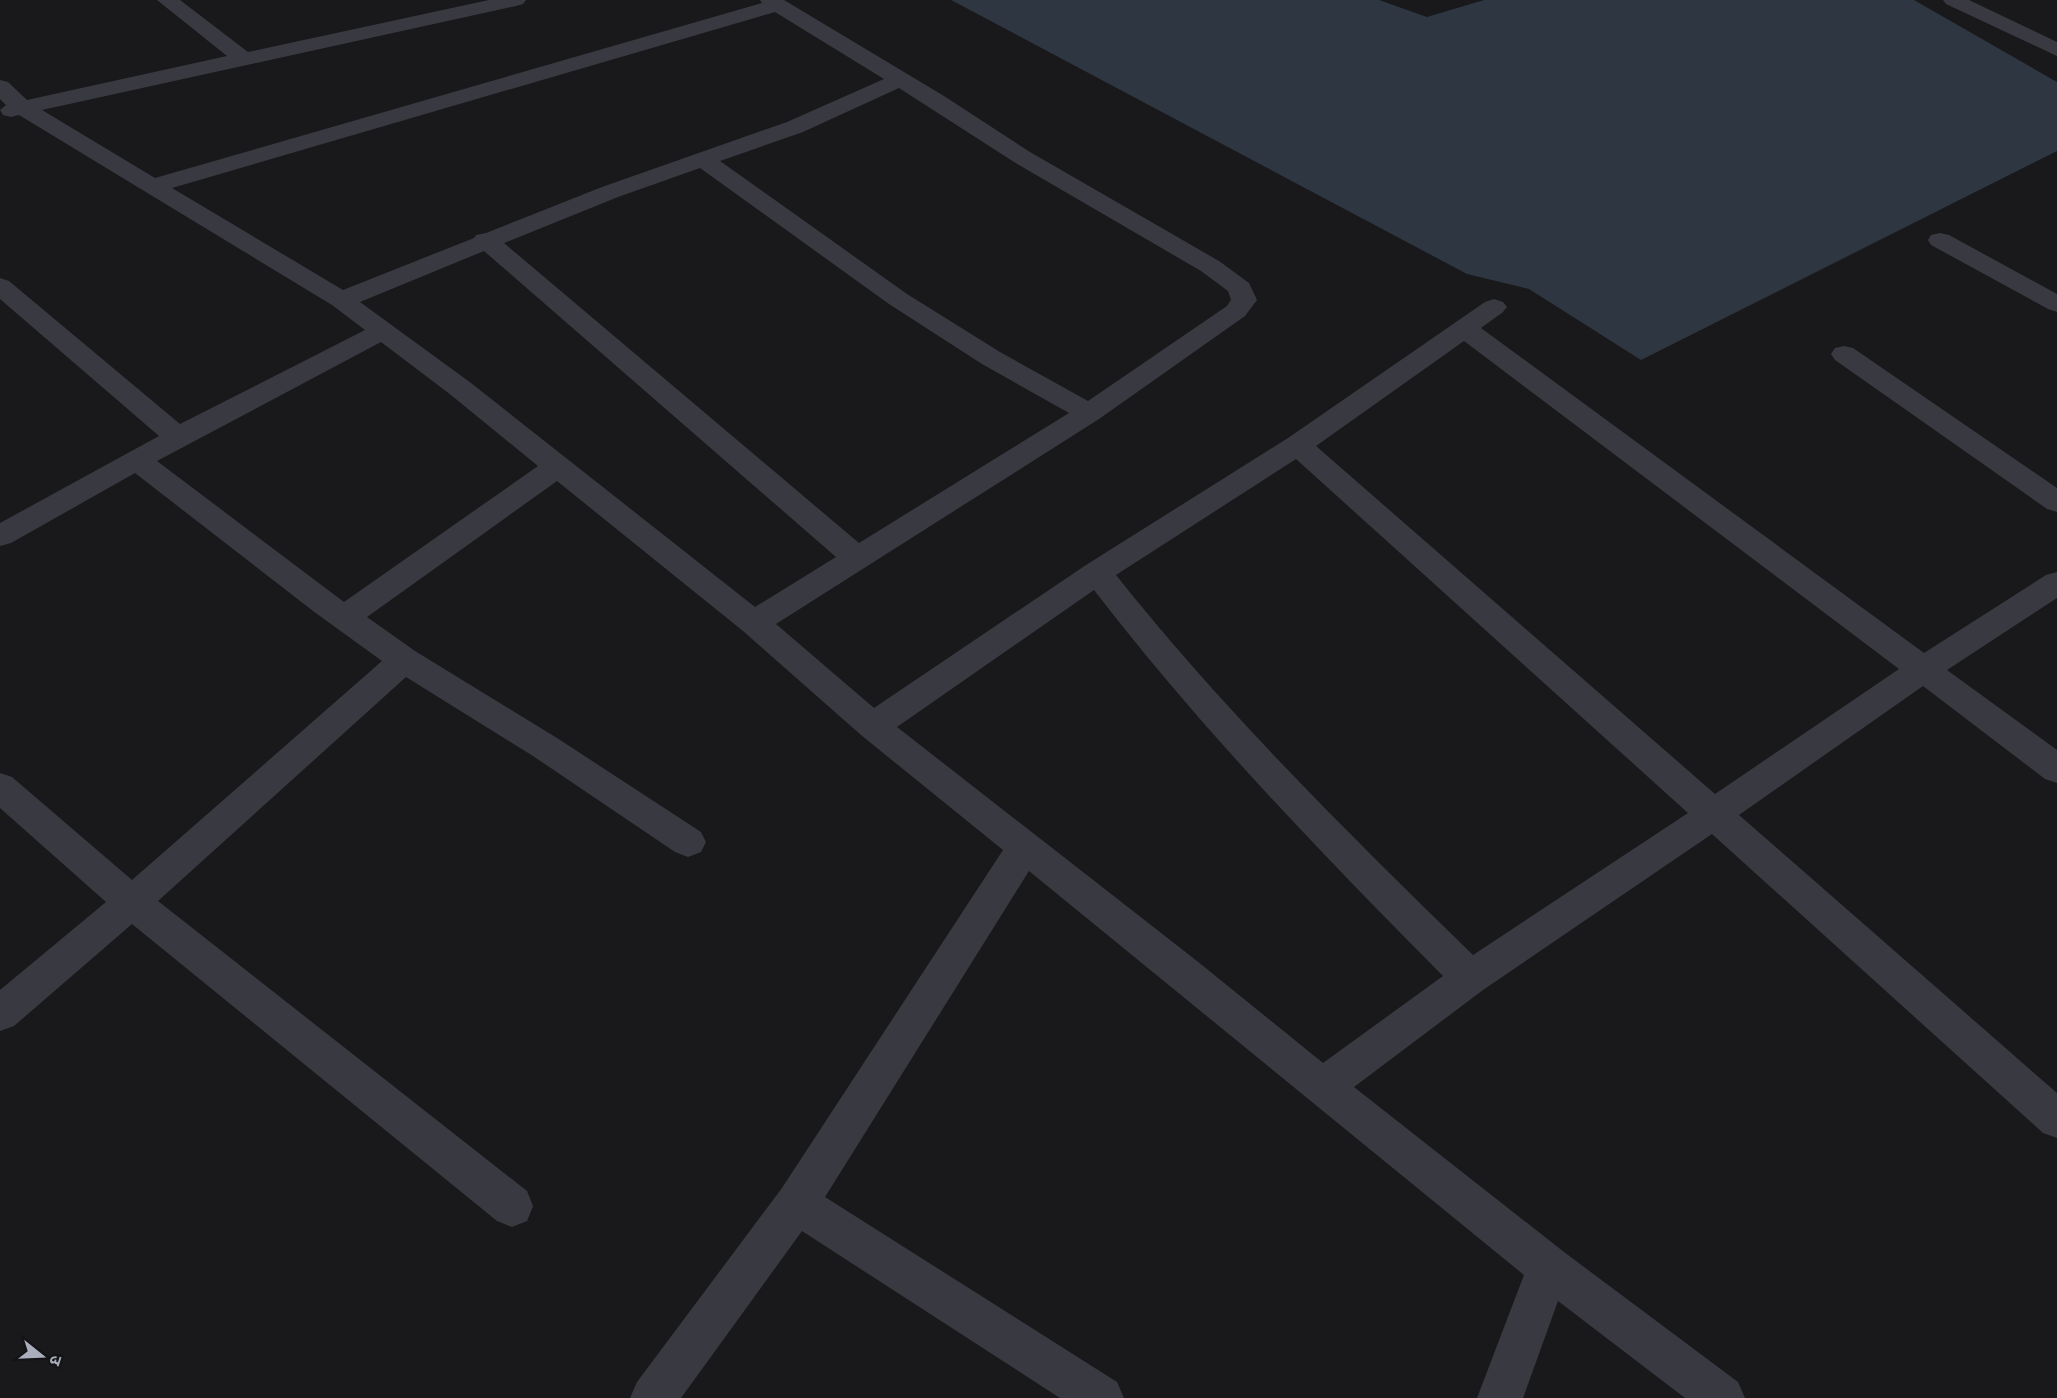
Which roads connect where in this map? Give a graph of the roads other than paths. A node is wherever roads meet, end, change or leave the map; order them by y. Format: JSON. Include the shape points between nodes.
{"nodes":[{"id":1,"x":167,"y":0,"type":"edge"},
{"id":2,"x":516,"y":0,"type":"edge"},
{"id":3,"x":1953,"y":0,"type":"edge"},
{"id":4,"x":774,"y":2,"type":"edge"},
{"id":5,"x":2057,"y":50,"type":"edge"},
{"id":6,"x":242,"y":57,"type":"junction"},
{"id":7,"x":899,"y":80,"type":"junction"},
{"id":8,"x":8,"y":102,"type":"edge"},
{"id":9,"x":704,"y":160,"type":"junction"},
{"id":10,"x":152,"y":186,"type":"junction"},
{"id":11,"x":485,"y":240,"type":"junction"},
{"id":12,"x":1940,"y":240,"type":"dead end"},
{"id":13,"x":0,"y":286,"type":"edge"},
{"id":14,"x":341,"y":300,"type":"junction"},
{"id":15,"x":2057,"y":304,"type":"edge"},
{"id":16,"x":1494,"y":307,"type":"dead end"},
{"id":17,"x":1465,"y":328,"type":"junction"},
{"id":18,"x":383,"y":331,"type":"junction"},
{"id":19,"x":1844,"y":354,"type":"dead end"},
{"id":20,"x":1089,"y":413,"type":"junction"},
{"id":21,"x":178,"y":437,"type":"junction"},
{"id":22,"x":1298,"y":445,"type":"junction"},
{"id":23,"x":136,"y":460,"type":"junction"},
{"id":24,"x":556,"y":466,"type":"junction"},
{"id":25,"x":2057,"y":502,"type":"edge"},
{"id":26,"x":0,"y":536,"type":"edge"},
{"id":27,"x":857,"y":558,"type":"junction"},
{"id":28,"x":1097,"y":573,"type":"junction"},
{"id":29,"x":2057,"y":583,"type":"edge"},
{"id":30,"x":345,"y":617,"type":"junction"},
{"id":31,"x":754,"y":623,"type":"junction"},
{"id":32,"x":404,"y":660,"type":"junction"},
{"id":33,"x":1922,"y":670,"type":"junction"},
{"id":34,"x":873,"y":726,"type":"junction"},
{"id":35,"x":2057,"y":770,"type":"edge"},
{"id":36,"x":0,"y":787,"type":"edge"},
{"id":37,"x":1712,"y":815,"type":"junction"},
{"id":38,"x":688,"y":842,"type":"dead end"},
{"id":39,"x":1025,"y":847,"type":"junction"},
{"id":40,"x":132,"y":902,"type":"junction"},
{"id":41,"x":1470,"y":978,"type":"junction"},
{"id":42,"x":0,"y":1014,"type":"edge"},
{"id":43,"x":1322,"y":1088,"type":"junction"},
{"id":44,"x":2057,"y":1119,"type":"edge"},
{"id":45,"x":797,"y":1203,"type":"junction"},
{"id":46,"x":512,"y":1206,"type":"dead end"},
{"id":47,"x":1549,"y":1267,"type":"junction"},
{"id":48,"x":653,"y":1398,"type":"edge"},
{"id":49,"x":1101,"y":1398,"type":"edge"},
{"id":50,"x":1500,"y":1398,"type":"edge"},
{"id":51,"x":1722,"y":1398,"type":"edge"}],
"edges":[{"from":1,"to":6,"type":"street"},
{"from":2,"to":6,"type":"street"},
{"from":3,"to":5,"type":"street"},
{"from":4,"to":7,"type":"street"},
{"from":4,"to":10,"type":"street"},
{"from":6,"to":8,"type":"street"},
{"from":7,"to":9,"type":"street","via":[[795,127]]},
{"from":7,"to":20,"type":"street","via":[[1210,266],[1240,288],[1244,300],[1236,311]]},
{"from":8,"to":10,"type":"street"},
{"from":9,"to":11,"type":"street"},
{"from":9,"to":20,"type":"street","via":[[915,311]]},
{"from":10,"to":14,"type":"street"},
{"from":11,"to":14,"type":"street"},
{"from":11,"to":27,"type":"street"},
{"from":12,"to":15,"type":"street"},
{"from":13,"to":21,"type":"street"},
{"from":14,"to":18,"type":"street"},
{"from":16,"to":17,"type":"street"},
{"from":17,"to":22,"type":"street"},
{"from":17,"to":33,"type":"street"},
{"from":18,"to":21,"type":"street"},
{"from":18,"to":24,"type":"street"},
{"from":19,"to":25,"type":"street"},
{"from":20,"to":27,"type":"street"},
{"from":21,"to":23,"type":"street"},
{"from":22,"to":28,"type":"street"},
{"from":22,"to":37,"type":"street"},
{"from":23,"to":26,"type":"street"},
{"from":23,"to":30,"type":"street"},
{"from":24,"to":30,"type":"street"},
{"from":24,"to":31,"type":"street"},
{"from":27,"to":31,"type":"street"},
{"from":28,"to":34,"type":"street"},
{"from":28,"to":41,"type":"street","via":[[1238,741]]},
{"from":29,"to":33,"type":"street"},
{"from":30,"to":32,"type":"street"},
{"from":31,"to":34,"type":"street"},
{"from":32,"to":38,"type":"street"},
{"from":32,"to":40,"type":"street"},
{"from":33,"to":35,"type":"street"},
{"from":33,"to":37,"type":"street"},
{"from":34,"to":39,"type":"street"},
{"from":36,"to":40,"type":"street"},
{"from":37,"to":41,"type":"street"},
{"from":37,"to":44,"type":"street"},
{"from":39,"to":43,"type":"street"},
{"from":39,"to":45,"type":"street"},
{"from":40,"to":42,"type":"street"},
{"from":40,"to":46,"type":"street"},
{"from":41,"to":43,"type":"street"},
{"from":43,"to":47,"type":"street"},
{"from":45,"to":48,"type":"street"},
{"from":45,"to":49,"type":"street"},
{"from":47,"to":50,"type":"street"},
{"from":47,"to":51,"type":"street"}]}
